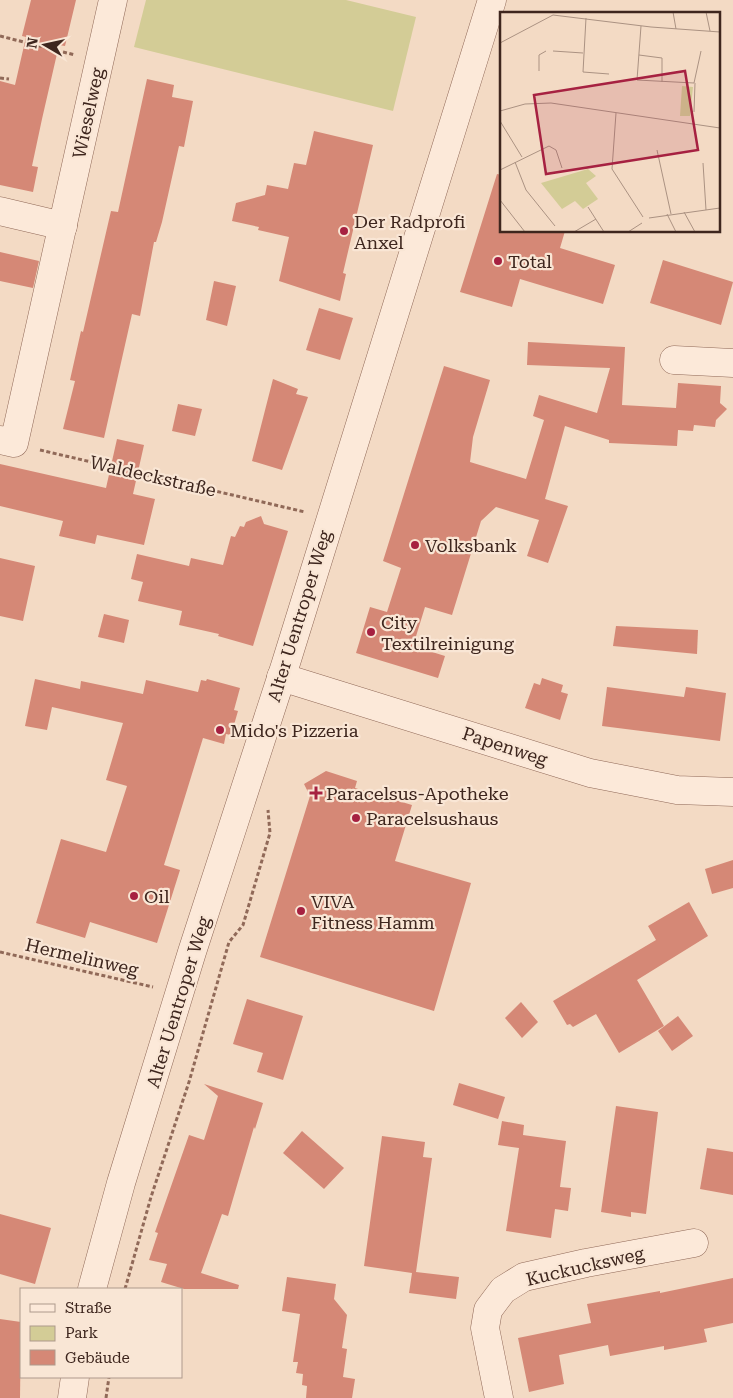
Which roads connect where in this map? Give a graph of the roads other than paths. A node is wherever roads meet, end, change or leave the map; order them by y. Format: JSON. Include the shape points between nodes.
{"nodes":[{"id":1,"x":113,"y":0,"type":"edge"},
{"id":2,"x":492,"y":0,"type":"edge"},
{"id":3,"x":0,"y":211,"type":"edge"},
{"id":4,"x":63,"y":226,"type":"junction"},
{"id":5,"x":674,"y":360,"type":"dead end"},
{"id":6,"x":733,"y":362,"type":"edge"},
{"id":7,"x":7,"y":442,"type":"edge"},
{"id":8,"x":281,"y":677,"type":"junction"},
{"id":9,"x":733,"y":792,"type":"edge"},
{"id":10,"x":694,"y":1243,"type":"dead end"},
{"id":11,"x":92,"y":1288,"type":"edge"},
{"id":12,"x":75,"y":1378,"type":"edge"},
{"id":13,"x":72,"y":1398,"type":"edge"},
{"id":14,"x":499,"y":1398,"type":"edge"}],
"edges":[{"from":1,"to":4,"type":"street","name":"Wieselweg"},
{"from":2,"to":8,"type":"street","name":"Alter Uentroper Weg"},
{"from":3,"to":4,"type":"street"},
{"from":4,"to":7,"type":"street","name":"Wieselweg"},
{"from":5,"to":6,"type":"street"},
{"from":8,"to":9,"type":"street","name":"Papenweg","via":[[590,773],[678,790]]},
{"from":8,"to":11,"type":"street","name":"Alter Uentroper Weg","via":[[121,1183]]},
{"from":10,"to":14,"type":"street","name":"Kuckucksweg","via":[[524,1277],[502,1290],[488,1310],[485,1328]]},
{"from":12,"to":13,"type":"street"}]}
